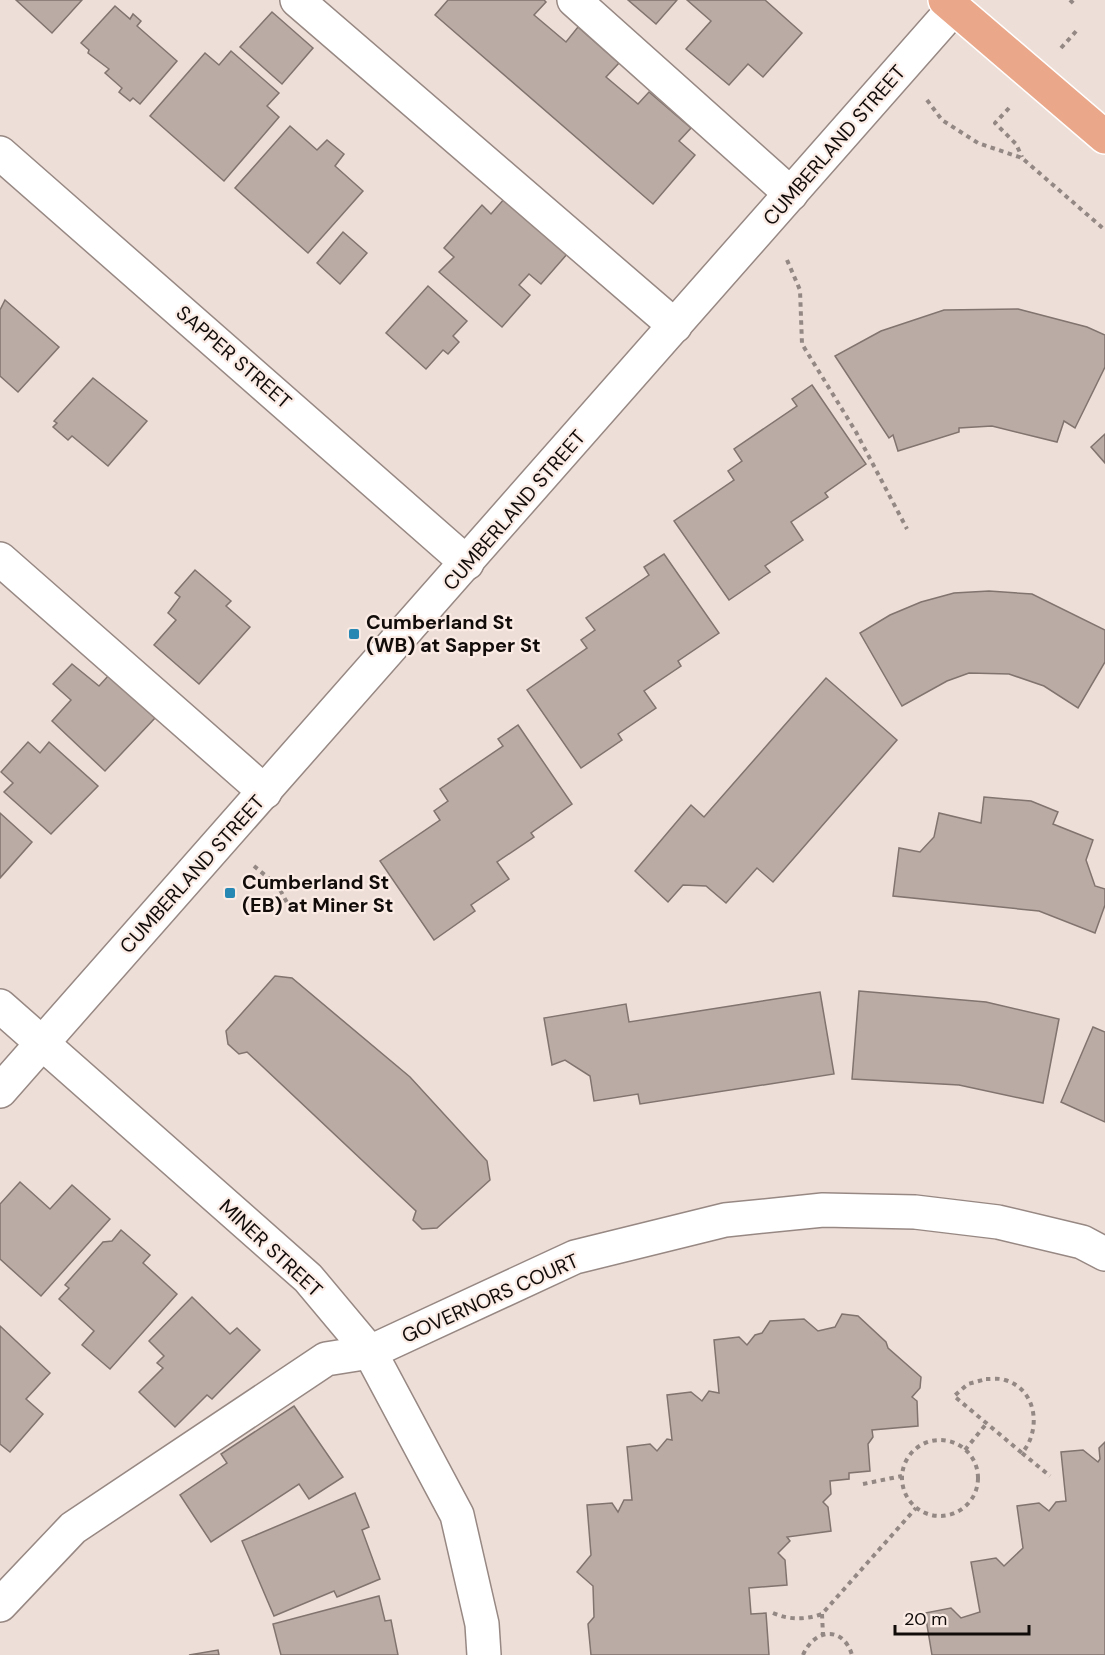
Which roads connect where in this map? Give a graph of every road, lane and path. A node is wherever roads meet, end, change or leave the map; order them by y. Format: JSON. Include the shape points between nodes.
{"nodes":[{"id":1,"x":297,"y":0,"type":"edge"},
{"id":2,"x":574,"y":0,"type":"edge"},
{"id":3,"x":1070,"y":0,"type":"edge"},
{"id":4,"x":950,"y":4,"type":"edge"},
{"id":5,"x":1076,"y":6,"type":"dead end"},
{"id":6,"x":924,"y":96,"type":"dead end"},
{"id":7,"x":996,"y":123,"type":"dead end"},
{"id":8,"x":1105,"y":137,"type":"edge"},
{"id":9,"x":0,"y":153,"type":"edge"},
{"id":10,"x":1022,"y":158,"type":"junction"},
{"id":11,"x":791,"y":194,"type":"junction"},
{"id":12,"x":1105,"y":230,"type":"edge"},
{"id":13,"x":785,"y":257,"type":"dead end"},
{"id":14,"x":675,"y":326,"type":"junction"},
{"id":15,"x":906,"y":529,"type":"dead end"},
{"id":16,"x":467,"y":563,"type":"junction"},
{"id":17,"x":6,"y":575,"type":"edge"},
{"id":18,"x":265,"y":792,"type":"junction"},
{"id":19,"x":254,"y":866,"type":"dead end"},
{"id":20,"x":291,"y":910,"type":"dead end"},
{"id":21,"x":0,"y":1006,"type":"edge"},
{"id":22,"x":41,"y":1044,"type":"junction"},
{"id":23,"x":0,"y":1091,"type":"edge"},
{"id":24,"x":1105,"y":1254,"type":"edge"},
{"id":25,"x":370,"y":1352,"type":"junction"},
{"id":26,"x":987,"y":1423,"type":"junction"},
{"id":27,"x":965,"y":1450,"type":"junction"},
{"id":28,"x":1022,"y":1453,"type":"junction"},
{"id":29,"x":902,"y":1476,"type":"junction"},
{"id":30,"x":1050,"y":1476,"type":"dead end"},
{"id":31,"x":863,"y":1484,"type":"dead end"},
{"id":32,"x":916,"y":1509,"type":"junction"},
{"id":33,"x":0,"y":1605,"type":"edge"},
{"id":34,"x":773,"y":1613,"type":"dead end"},
{"id":35,"x":822,"y":1614,"type":"junction"},
{"id":36,"x":823,"y":1635,"type":"junction"},
{"id":37,"x":484,"y":1655,"type":"edge"},
{"id":38,"x":803,"y":1655,"type":"edge"},
{"id":39,"x":852,"y":1655,"type":"edge"}],
"edges":[{"from":1,"to":14,"type":"street"},
{"from":2,"to":11,"type":"street"},
{"from":3,"to":5,"type":"path"},
{"from":4,"to":8,"type":"main road"},
{"from":4,"to":11,"type":"street","name":"CUMBERLAND STREET"},
{"from":6,"to":10,"type":"path","via":[[951,126],[978,142]]},
{"from":7,"to":10,"type":"path","via":[[1016,144]]},
{"from":9,"to":16,"type":"street","name":"SAPPER STREET"},
{"from":10,"to":12,"type":"path"},
{"from":11,"to":14,"type":"street","name":"CUMBERLAND STREET"},
{"from":13,"to":15,"type":"path","via":[[800,290],[802,344],[856,432]]},
{"from":14,"to":16,"type":"street","name":"CUMBERLAND STREET"},
{"from":16,"to":18,"type":"street","name":"CUMBERLAND STREET"},
{"from":17,"to":18,"type":"street"},
{"from":18,"to":22,"type":"street","name":"CUMBERLAND STREET"},
{"from":19,"to":20,"type":"path","via":[[278,886]]},
{"from":21,"to":22,"type":"street","name":"MINER STREET"},
{"from":22,"to":23,"type":"street","name":"CUMBERLAND STREET"},
{"from":22,"to":25,"type":"street","name":"MINER STREET","via":[[308,1278]]},
{"from":24,"to":25,"type":"street","name":"GOVERNORS COURT","via":[[1082,1242],[998,1222],[915,1212],[823,1210],[725,1220],[575,1257]]},
{"from":25,"to":33,"type":"street","name":"GOVERNORS COURT","via":[[326,1359],[73,1528]]},
{"from":25,"to":37,"type":"street","name":"MINER STREET","via":[[457,1515],[482,1624]]},
{"from":26,"to":27,"type":"path"},
{"from":26,"to":28,"type":"path"},
{"from":26,"to":28,"type":"path","via":[[954,1396],[968,1384],[986,1379],[1005,1380],[1024,1392],[1032,1404],[1034,1422],[1030,1443]]},
{"from":27,"to":29,"type":"path","via":[[946,1441],[921,1446],[904,1464]]},
{"from":27,"to":32,"type":"path","via":[[978,1477],[970,1501],[962,1509],[939,1516]]},
{"from":28,"to":30,"type":"path"},
{"from":29,"to":31,"type":"path"},
{"from":29,"to":32,"type":"path","via":[[908,1499]]},
{"from":32,"to":35,"type":"path"},
{"from":34,"to":35,"type":"path","via":[[784,1618]]},
{"from":35,"to":36,"type":"path"},
{"from":36,"to":38,"type":"path","via":[[808,1642]]},
{"from":36,"to":39,"type":"path","via":[[837,1635]]}]}
